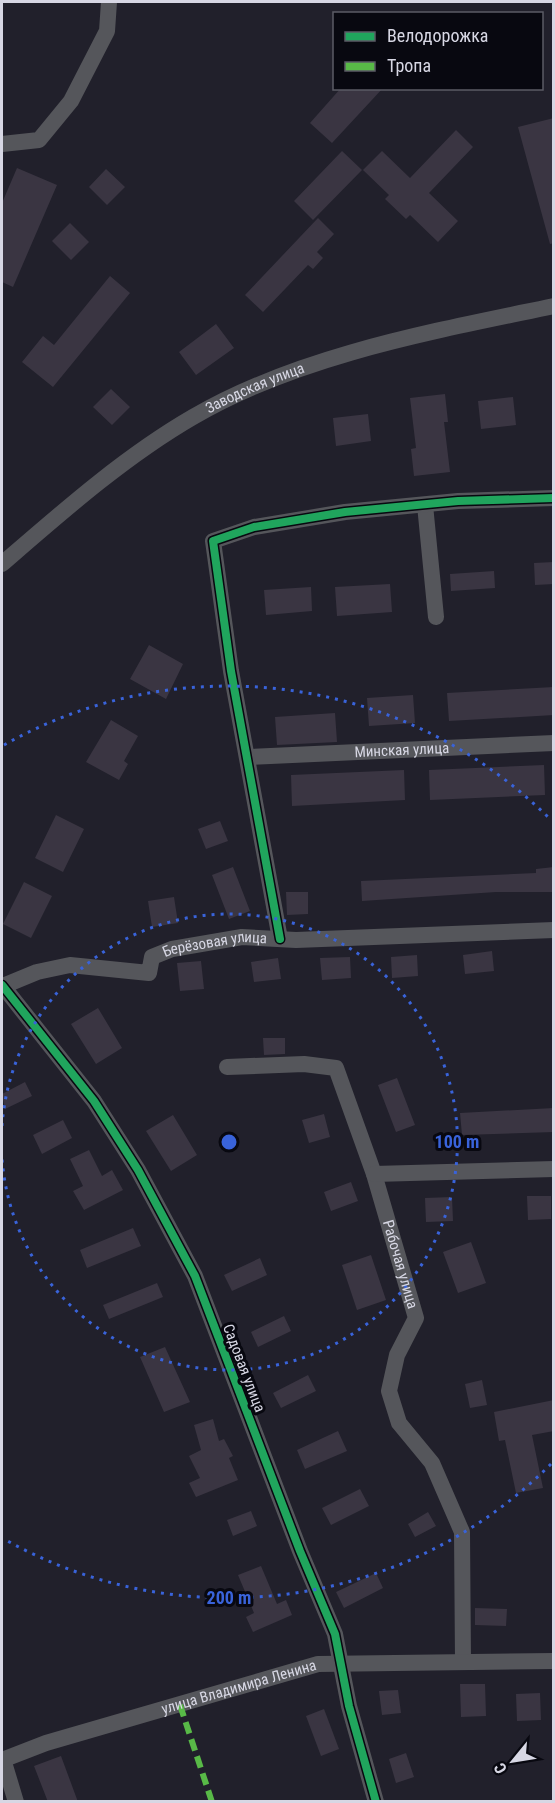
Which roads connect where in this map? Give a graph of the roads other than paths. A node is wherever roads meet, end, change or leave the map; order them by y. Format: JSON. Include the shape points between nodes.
{"nodes":[{"id":1,"x":109,"y":2,"type":"edge"},
{"id":2,"x":2,"y":144,"type":"edge"},
{"id":3,"x":554,"y":306,"type":"edge"},
{"id":4,"x":554,"y":498,"type":"edge"},
{"id":5,"x":425,"y":504,"type":"junction"},
{"id":6,"x":2,"y":564,"type":"edge"},
{"id":7,"x":436,"y":617,"type":"dead end"},
{"id":8,"x":554,"y":743,"type":"edge"},
{"id":9,"x":249,"y":757,"type":"junction"},
{"id":10,"x":554,"y":930,"type":"edge"},
{"id":11,"x":280,"y":939,"type":"junction"},
{"id":12,"x":2,"y":986,"type":"edge"},
{"id":13,"x":227,"y":1067,"type":"dead end"},
{"id":14,"x":554,"y":1169,"type":"edge"},
{"id":15,"x":374,"y":1174,"type":"junction"},
{"id":16,"x":554,"y":1661,"type":"edge"},
{"id":17,"x":463,"y":1662,"type":"junction"},
{"id":18,"x":341,"y":1663,"type":"junction"},
{"id":19,"x":2,"y":1759,"type":"edge"},
{"id":20,"x":16,"y":1802,"type":"edge"},
{"id":21,"x":376,"y":1802,"type":"edge"}],
"edges":[{"from":1,"to":2,"type":"street","via":[[107,31],[71,101],[39,140]]},
{"from":3,"to":6,"type":"street","name":"Заводская улица","via":[[359,351],[231,398],[148,446]]},
{"from":4,"to":5,"type":"street"},
{"from":5,"to":7,"type":"street"},
{"from":5,"to":9,"type":"street","via":[[254,527],[213,541],[231,671]]},
{"from":8,"to":9,"type":"street","name":"Минская улица"},
{"from":9,"to":11,"type":"street"},
{"from":10,"to":11,"type":"street","name":"Берёзовая улица"},
{"from":11,"to":12,"type":"street","name":"Берёзовая улица","via":[[242,937],[172,949],[152,957],[149,974],[70,965],[37,972]]},
{"from":12,"to":18,"type":"street","name":"Садовая улица","via":[[94,1101],[138,1170],[185,1257],[335,1634]]},
{"from":13,"to":15,"type":"street","name":"Рабочая улица","via":[[293,1064],[336,1068]]},
{"from":14,"to":15,"type":"street"},
{"from":15,"to":17,"type":"street","name":"Рабочая улица","via":[[416,1318],[397,1355],[389,1391],[399,1422],[432,1463],[462,1532]]},
{"from":16,"to":17,"type":"street","name":"улица Владимира Ленина"},
{"from":17,"to":18,"type":"street","name":"улица Владимира Ленина"},
{"from":18,"to":19,"type":"street","name":"улица Владимира Ленина","via":[[318,1664]]},
{"from":18,"to":21,"type":"street","name":"Садовая улица"},
{"from":19,"to":20,"type":"street"}]}
